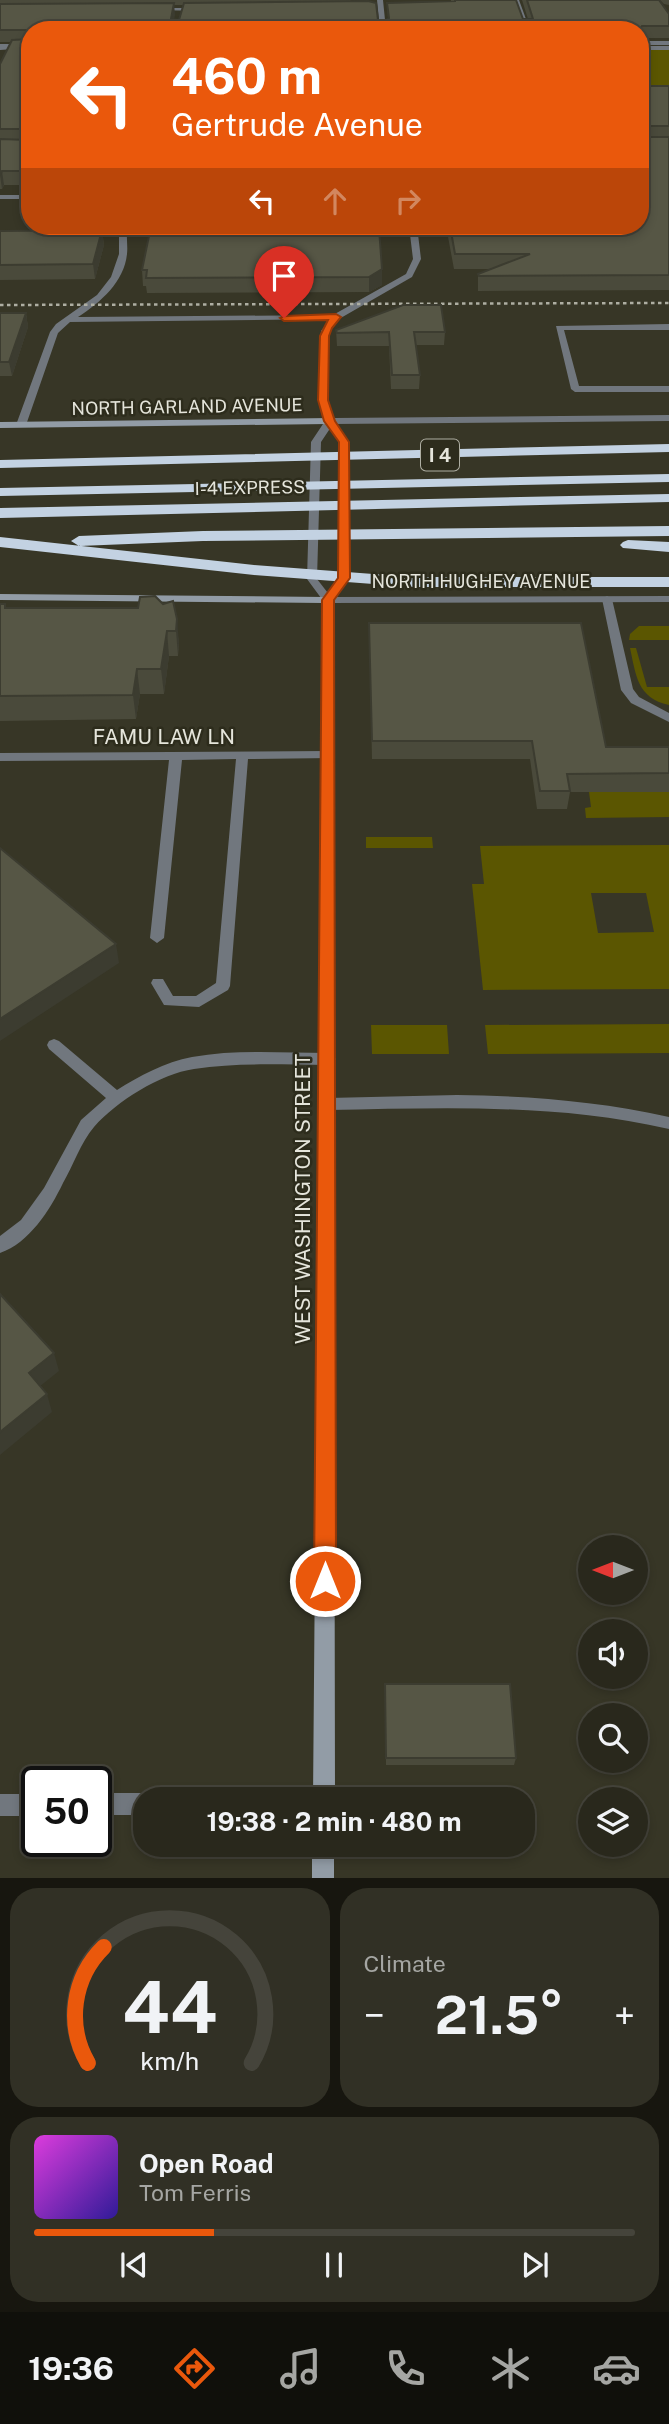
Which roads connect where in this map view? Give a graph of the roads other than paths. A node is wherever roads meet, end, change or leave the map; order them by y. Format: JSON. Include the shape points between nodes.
{"nodes":[{"id":1,"x":380,"y":0,"type":"edge"},
{"id":2,"x":516,"y":0,"type":"edge"},
{"id":3,"x":371,"y":9,"type":"edge"},
{"id":4,"x":381,"y":9,"type":"junction"},
{"id":5,"x":143,"y":10,"type":"edge"},
{"id":6,"x":181,"y":10,"type":"junction"},
{"id":7,"x":207,"y":10,"type":"edge"},
{"id":8,"x":178,"y":21,"type":"edge"},
{"id":9,"x":382,"y":21,"type":"edge"},
{"id":10,"x":524,"y":21,"type":"edge"},
{"id":11,"x":649,"y":45,"type":"edge"},
{"id":12,"x":669,"y":45,"type":"edge"},
{"id":13,"x":0,"y":48,"type":"edge"},
{"id":14,"x":21,"y":48,"type":"edge"},
{"id":15,"x":0,"y":197,"type":"edge"},
{"id":16,"x":21,"y":197,"type":"edge"},
{"id":17,"x":123,"y":235,"type":"edge"},
{"id":18,"x":414,"y":235,"type":"edge"},
{"id":19,"x":336,"y":317,"type":"junction"},
{"id":20,"x":69,"y":320,"type":"junction"},
{"id":21,"x":669,"y":327,"type":"edge"},
{"id":22,"x":669,"y":389,"type":"edge"},
{"id":23,"x":669,"y":418,"type":"edge"},
{"id":24,"x":330,"y":421,"type":"junction"},
{"id":25,"x":0,"y":425,"type":"edge"},
{"id":26,"x":21,"y":425,"type":"junction"},
{"id":27,"x":669,"y":448,"type":"edge"},
{"id":28,"x":0,"y":464,"type":"edge"},
{"id":29,"x":669,"y":478,"type":"edge"},
{"id":30,"x":0,"y":492,"type":"edge"},
{"id":31,"x":669,"y":498,"type":"edge"},
{"id":32,"x":0,"y":513,"type":"edge"},
{"id":33,"x":540,"y":531,"type":"junction"},
{"id":34,"x":669,"y":531,"type":"edge"},
{"id":35,"x":0,"y":543,"type":"edge"},
{"id":36,"x":669,"y":547,"type":"edge"},
{"id":37,"x":669,"y":582,"type":"edge"},
{"id":38,"x":0,"y":597,"type":"edge"},
{"id":39,"x":607,"y":599,"type":"junction"},
{"id":40,"x":669,"y":599,"type":"edge"},
{"id":41,"x":328,"y":600,"type":"junction"},
{"id":42,"x":669,"y":719,"type":"edge"},
{"id":43,"x":328,"y":755,"type":"junction"},
{"id":44,"x":242,"y":756,"type":"junction"},
{"id":45,"x":0,"y":757,"type":"edge"},
{"id":46,"x":176,"y":757,"type":"junction"},
{"id":47,"x":157,"y":938,"type":"dead end"},
{"id":48,"x":158,"y":983,"type":"dead end"},
{"id":49,"x":54,"y":1045,"type":"dead end"},
{"id":50,"x":328,"y":1059,"type":"junction"},
{"id":51,"x":116,"y":1098,"type":"junction"},
{"id":52,"x":328,"y":1104,"type":"junction"},
{"id":53,"x":669,"y":1123,"type":"edge"},
{"id":54,"x":0,"y":1246,"type":"edge"},
{"id":55,"x":324,"y":1787,"type":"edge"},
{"id":56,"x":112,"y":1804,"type":"edge"},
{"id":57,"x":133,"y":1804,"type":"edge"},
{"id":58,"x":0,"y":1805,"type":"edge"},
{"id":59,"x":21,"y":1805,"type":"edge"},
{"id":60,"x":323,"y":1857,"type":"edge"},
{"id":61,"x":323,"y":1878,"type":"edge"}],
"edges":[{"from":1,"to":4,"type":"street"},
{"from":2,"to":10,"type":"street"},
{"from":3,"to":4,"type":"street"},
{"from":4,"to":9,"type":"street"},
{"from":5,"to":6,"type":"street"},
{"from":6,"to":7,"type":"street"},
{"from":6,"to":8,"type":"street"},
{"from":11,"to":12,"type":"street"},
{"from":13,"to":14,"type":"street"},
{"from":15,"to":16,"type":"street"},
{"from":17,"to":20,"type":"street","via":[[123,254],[114,279],[105,292]]},
{"from":18,"to":19,"type":"street","via":[[417,259],[409,275]]},
{"from":19,"to":20,"type":"street"},
{"from":19,"to":24,"type":"street","name":"WEST WASHINGTON STREET","via":[[324,336],[323,400]]},
{"from":20,"to":26,"type":"street","via":[[52,336]]},
{"from":21,"to":22,"type":"street","via":[[559,328],[575,389]]},
{"from":23,"to":24,"type":"street","name":"NORTH GARLAND AVENUE"},
{"from":24,"to":26,"type":"main road","name":"NORTH GARLAND AVENUE"},
{"from":24,"to":41,"type":"street","name":"WEST WASHINGTON STREET","via":[[316,442],[313,579]]},
{"from":24,"to":41,"type":"main road","name":"WEST WASHINGTON STREET","via":[[344,442],[344,578]]},
{"from":25,"to":26,"type":"main road","name":"NORTH GARLAND AVENUE"},
{"from":27,"to":28,"type":"highway","number":"I 4"},
{"from":29,"to":30,"type":"highway","name":"I-4 EXPRESS"},
{"from":31,"to":32,"type":"highway","name":"I-4 EXPRESS"},
{"from":33,"to":34,"type":"highway"},
{"from":33,"to":35,"type":"highway"},
{"from":33,"to":36,"type":"highway","via":[[613,545]]},
{"from":35,"to":37,"type":"highway","via":[[412,582]]},
{"from":38,"to":41,"type":"main road","name":"NORTH HUGHEY AVENUE"},
{"from":39,"to":40,"type":"street","name":"NORTH HUGHEY AVENUE"},
{"from":39,"to":41,"type":"street","name":"NORTH HUGHEY AVENUE"},
{"from":39,"to":42,"type":"street","via":[[627,690],[635,700]]},
{"from":41,"to":43,"type":"main road","name":"WEST WASHINGTON STREET"},
{"from":43,"to":44,"type":"street","name":"FAMU LAW LN"},
{"from":43,"to":50,"type":"main road","name":"WEST WASHINGTON STREET"},
{"from":44,"to":46,"type":"street","name":"FAMU LAW LN"},
{"from":44,"to":48,"type":"street","via":[[223,986],[199,1002],[169,1001]]},
{"from":45,"to":46,"type":"street","name":"FAMU LAW LN"},
{"from":46,"to":47,"type":"street"},
{"from":49,"to":51,"type":"street"},
{"from":50,"to":51,"type":"street","via":[[191,1063],[147,1079]]},
{"from":50,"to":52,"type":"main road","name":"WEST WASHINGTON STREET"},
{"from":51,"to":54,"type":"street","via":[[88,1124],[27,1225]]},
{"from":52,"to":53,"type":"street","via":[[535,1103],[593,1107]]},
{"from":52,"to":55,"type":"main road","name":"WEST WASHINGTON STREET"},
{"from":56,"to":57,"type":"street"},
{"from":58,"to":59,"type":"street"},
{"from":60,"to":61,"type":"main road"}]}
